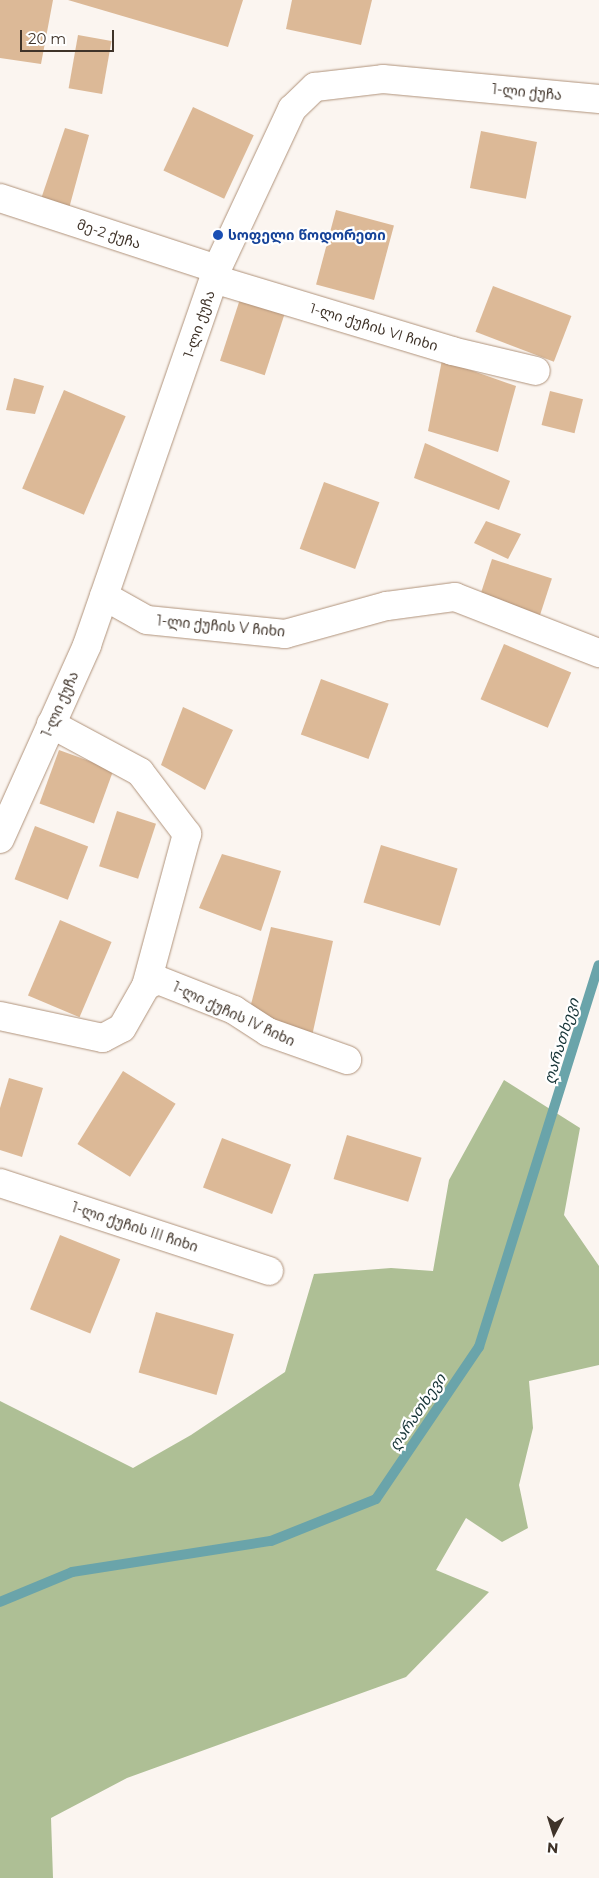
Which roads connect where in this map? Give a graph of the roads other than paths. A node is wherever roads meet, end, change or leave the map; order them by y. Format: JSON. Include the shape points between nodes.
{"nodes":[{"id":1,"x":599,"y":99,"type":"edge"},
{"id":2,"x":0,"y":198,"type":"edge"},
{"id":3,"x":216,"y":274,"type":"junction"},
{"id":4,"x":536,"y":372,"type":"dead end"},
{"id":5,"x":104,"y":596,"type":"junction"},
{"id":6,"x":599,"y":653,"type":"edge"},
{"id":7,"x":51,"y":724,"type":"junction"},
{"id":8,"x":0,"y":838,"type":"edge"},
{"id":9,"x":146,"y":986,"type":"junction"},
{"id":10,"x":0,"y":1016,"type":"edge"},
{"id":11,"x":347,"y":1060,"type":"dead end"},
{"id":12,"x":0,"y":1183,"type":"edge"},
{"id":13,"x":269,"y":1271,"type":"dead end"}],
"edges":[{"from":1,"to":3,"type":"street","name":"1-ლი ქუჩა","via":[[383,78],[315,87],[292,109]]},
{"from":2,"to":3,"type":"street","name":"მე-2 ქუჩა"},
{"from":3,"to":4,"type":"street","name":"1-ლი ქუჩის VI ჩიხი","via":[[452,351]]},
{"from":3,"to":5,"type":"street","name":"1-ლი ქუჩა"},
{"from":5,"to":6,"type":"street","name":"1-ლი ქუჩის V ჩიხი","via":[[147,620],[285,634],[387,606],[455,597]]},
{"from":5,"to":7,"type":"street","name":"1-ლი ქუჩა"},
{"from":7,"to":8,"type":"street","name":"1-ლი ქუჩა"},
{"from":7,"to":9,"type":"street","via":[[140,772],[186,834]]},
{"from":9,"to":10,"type":"street","via":[[122,1028],[103,1038]]},
{"from":9,"to":11,"type":"street","name":"1-ლი ქუჩის IV ჩიხი","via":[[158,980],[178,985],[234,1010],[268,1032]]},
{"from":12,"to":13,"type":"street","name":"1-ლი ქუჩის III ჩიხი"}]}
